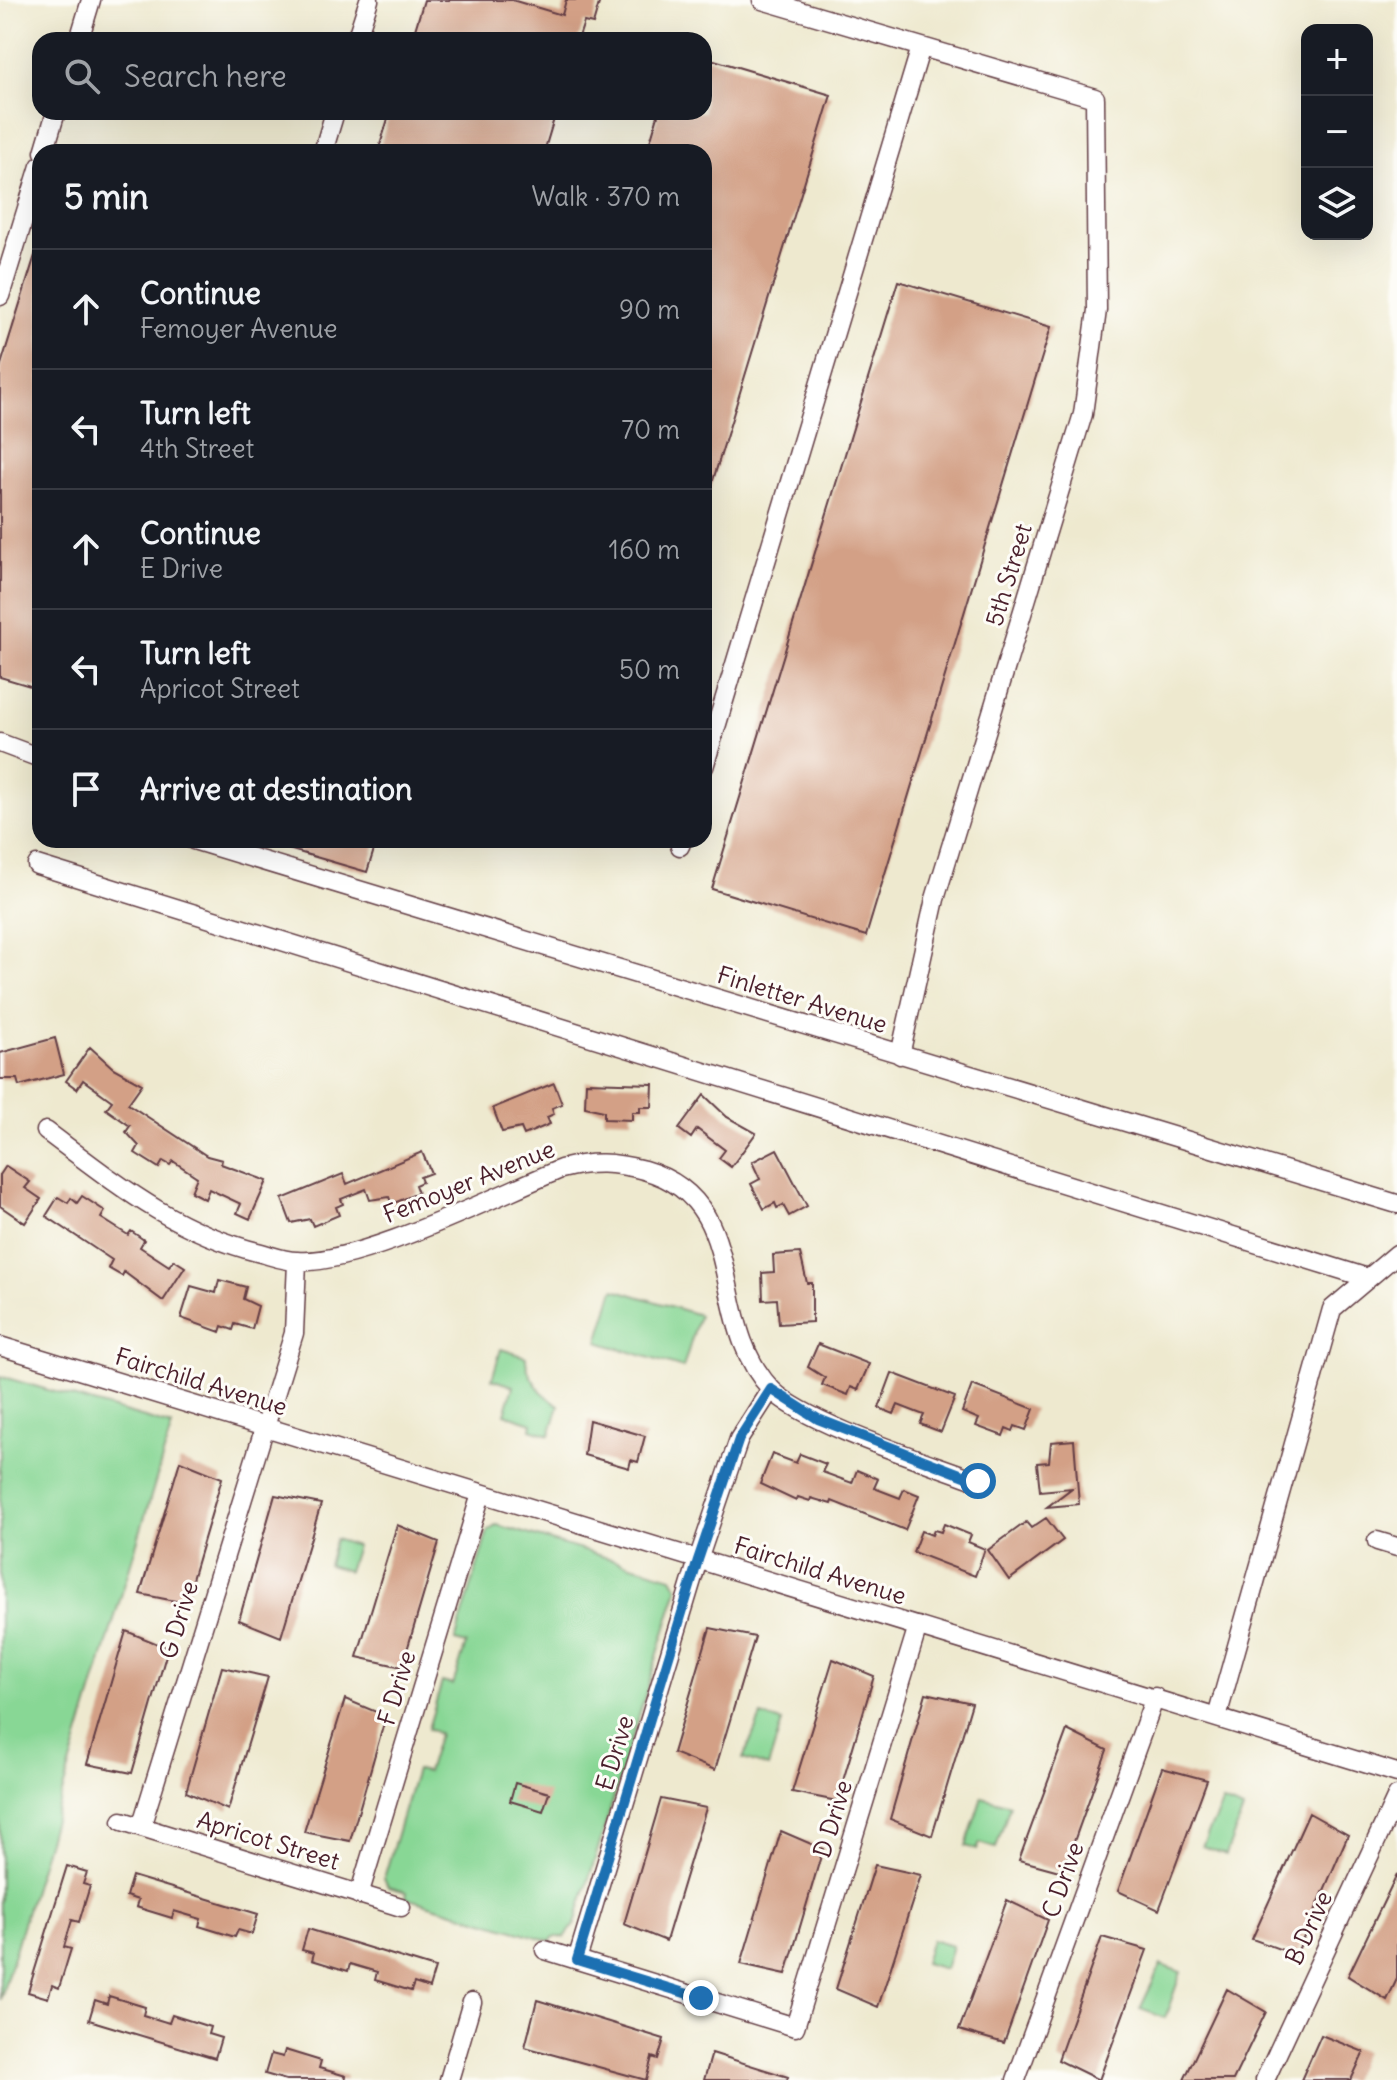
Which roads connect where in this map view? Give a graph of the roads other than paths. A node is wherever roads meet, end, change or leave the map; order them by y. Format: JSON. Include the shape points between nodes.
{"nodes":[{"id":1,"x":91,"y":0,"type":"edge"},
{"id":2,"x":369,"y":0,"type":"edge"},
{"id":3,"x":762,"y":0,"type":"edge"},
{"id":4,"x":81,"y":32,"type":"edge"},
{"id":5,"x":359,"y":32,"type":"edge"},
{"id":6,"x":921,"y":47,"type":"junction"},
{"id":7,"x":54,"y":120,"type":"edge"},
{"id":8,"x":333,"y":120,"type":"edge"},
{"id":9,"x":46,"y":144,"type":"edge"},
{"id":10,"x":325,"y":144,"type":"edge"},
{"id":11,"x":32,"y":192,"type":"edge"},
{"id":12,"x":0,"y":296,"type":"edge"},
{"id":13,"x":712,"y":740,"type":"edge"},
{"id":14,"x":0,"y":743,"type":"edge"},
{"id":15,"x":32,"y":755,"type":"edge"},
{"id":16,"x":219,"y":848,"type":"edge"},
{"id":17,"x":37,"y":865,"type":"dead end"},
{"id":18,"x":900,"y":1055,"type":"junction"},
{"id":19,"x":46,"y":1131,"type":"dead end"},
{"id":20,"x":1397,"y":1204,"type":"edge"},
{"id":21,"x":1397,"y":1254,"type":"edge"},
{"id":22,"x":297,"y":1262,"type":"junction"},
{"id":23,"x":1368,"y":1278,"type":"junction"},
{"id":24,"x":0,"y":1346,"type":"edge"},
{"id":25,"x":771,"y":1389,"type":"junction"},
{"id":26,"x":264,"y":1426,"type":"junction"},
{"id":27,"x":978,"y":1481,"type":"dead end"},
{"id":28,"x":481,"y":1494,"type":"junction"},
{"id":29,"x":1377,"y":1541,"type":"dead end"},
{"id":30,"x":1397,"y":1547,"type":"edge"},
{"id":31,"x":698,"y":1560,"type":"junction"},
{"id":32,"x":918,"y":1626,"type":"junction"},
{"id":33,"x":1155,"y":1697,"type":"junction"},
{"id":34,"x":1217,"y":1717,"type":"junction"},
{"id":35,"x":1397,"y":1773,"type":"edge"},
{"id":36,"x":1397,"y":1796,"type":"edge"},
{"id":37,"x":122,"y":1821,"type":"dead end"},
{"id":38,"x":141,"y":1827,"type":"junction"},
{"id":39,"x":359,"y":1895,"type":"junction"},
{"id":40,"x":401,"y":1907,"type":"dead end"},
{"id":41,"x":545,"y":1950,"type":"dead end"},
{"id":42,"x":577,"y":1960,"type":"junction"},
{"id":43,"x":472,"y":2002,"type":"dead end"},
{"id":44,"x":449,"y":2080,"type":"edge"},
{"id":45,"x":1016,"y":2080,"type":"edge"},
{"id":46,"x":1265,"y":2080,"type":"edge"}],
"edges":[{"from":1,"to":4,"type":"street"},
{"from":2,"to":5,"type":"street"},
{"from":3,"to":6,"type":"street"},
{"from":6,"to":13,"type":"street"},
{"from":6,"to":18,"type":"street","name":"5th Street","via":[[1095,98],[1097,310],[1083,414],[935,899]]},
{"from":7,"to":9,"type":"street"},
{"from":8,"to":10,"type":"street"},
{"from":11,"to":12,"type":"street"},
{"from":14,"to":15,"type":"street"},
{"from":16,"to":18,"type":"street","name":"Finletter Avenue"},
{"from":17,"to":23,"type":"street"},
{"from":18,"to":20,"type":"street","name":"Finletter Avenue"},
{"from":19,"to":22,"type":"street","name":"Femoyer Avenue","via":[[187,1229]]},
{"from":21,"to":23,"type":"street"},
{"from":22,"to":25,"type":"street","name":"Femoyer Avenue","via":[[370,1248],[561,1169],[593,1161],[620,1164],[664,1176],[697,1199],[718,1237],[728,1299],[750,1361]]},
{"from":22,"to":26,"type":"street","name":"G Drive","via":[[294,1333]]},
{"from":23,"to":34,"type":"street","via":[[1332,1309]]},
{"from":24,"to":26,"type":"street","name":"Fairchild Avenue"},
{"from":25,"to":27,"type":"street","name":"Femoyer Avenue","via":[[818,1419]]},
{"from":25,"to":31,"type":"street","name":"E Drive","via":[[739,1439]]},
{"from":26,"to":28,"type":"street","name":"Fairchild Avenue"},
{"from":26,"to":38,"type":"street","name":"G Drive"},
{"from":28,"to":31,"type":"street","name":"Fairchild Avenue"},
{"from":28,"to":39,"type":"street","name":"F Drive"},
{"from":29,"to":30,"type":"street"},
{"from":31,"to":32,"type":"street","name":"Fairchild Avenue"},
{"from":31,"to":42,"type":"street","name":"E Drive"},
{"from":32,"to":33,"type":"street","name":"Fairchild Avenue"},
{"from":32,"to":42,"type":"street","name":"D Drive","via":[[795,2027]]},
{"from":33,"to":34,"type":"street","name":"Fairchild Avenue"},
{"from":33,"to":45,"type":"street","name":"C Drive"},
{"from":34,"to":35,"type":"street","name":"Fairchild Avenue"},
{"from":36,"to":46,"type":"street","name":"B Drive"},
{"from":37,"to":38,"type":"street","name":"Apricot Street"},
{"from":38,"to":39,"type":"street","name":"Apricot Street"},
{"from":39,"to":40,"type":"street","name":"Apricot Street"},
{"from":41,"to":42,"type":"street"},
{"from":43,"to":44,"type":"street"}]}
